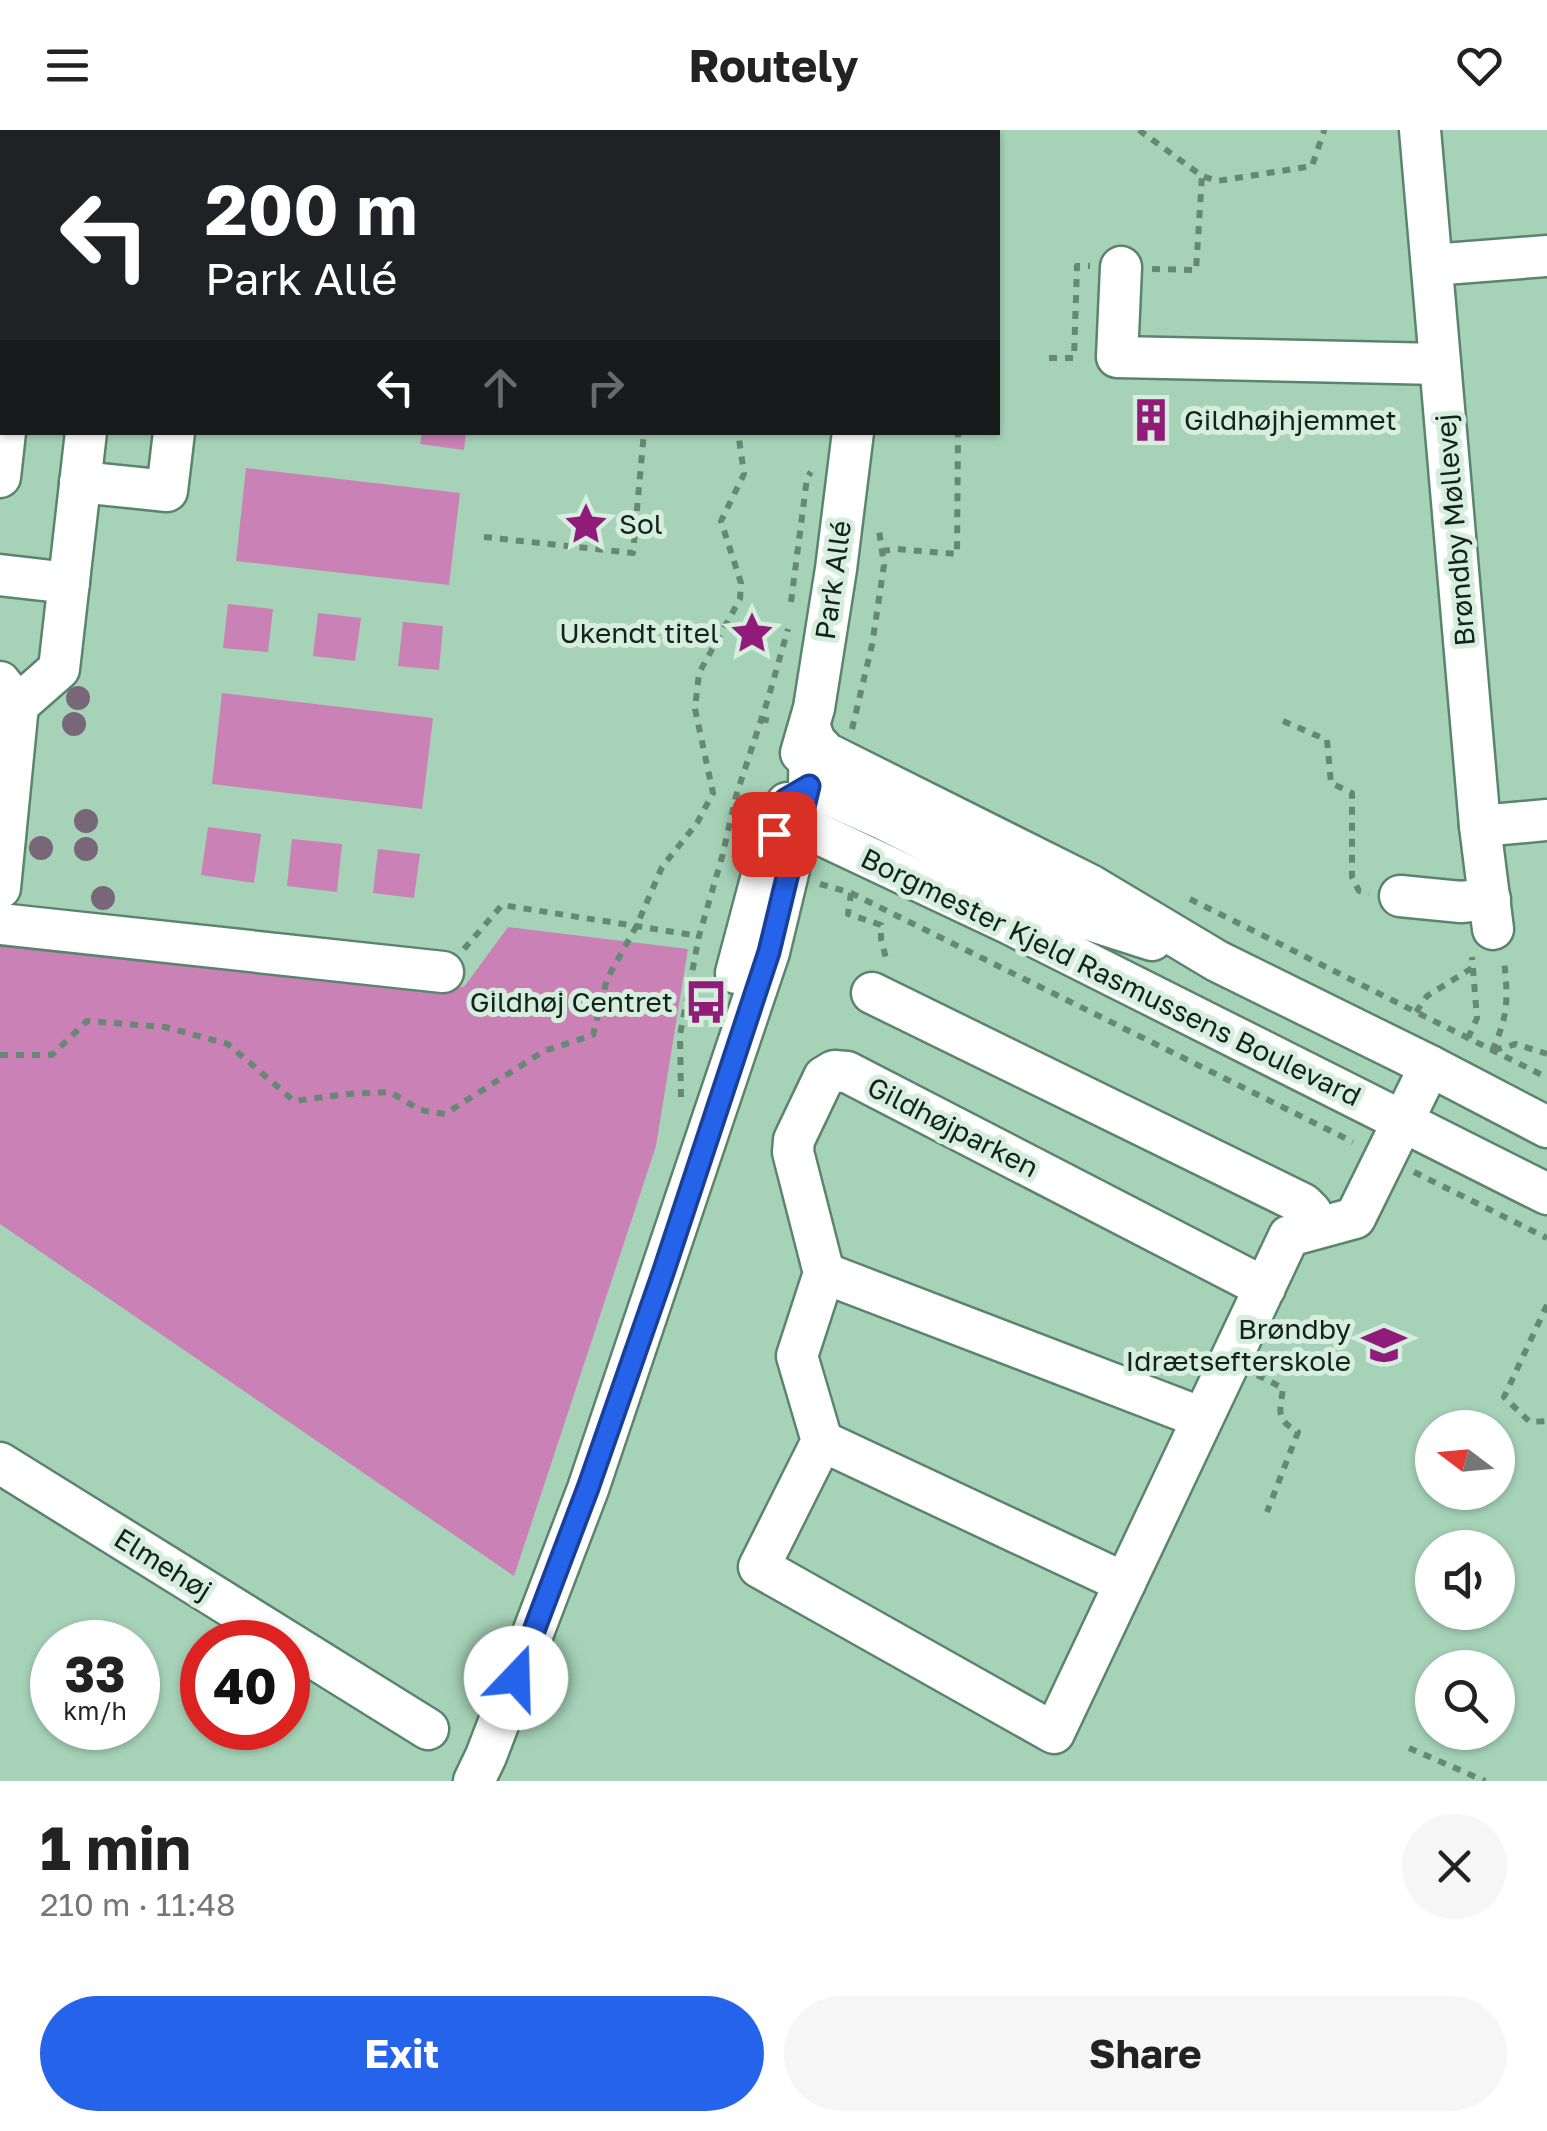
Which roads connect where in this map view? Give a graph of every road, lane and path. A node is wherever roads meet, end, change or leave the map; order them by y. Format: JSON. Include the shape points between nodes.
{"nodes":[{"id":1,"x":1140,"y":130,"type":"edge"},
{"id":2,"x":1322,"y":130,"type":"edge"},
{"id":3,"x":1420,"y":130,"type":"edge"},
{"id":4,"x":1202,"y":176,"type":"junction"},
{"id":5,"x":1200,"y":190,"type":"dead end"},
{"id":6,"x":1547,"y":256,"type":"edge"},
{"id":7,"x":1432,"y":264,"type":"junction"},
{"id":8,"x":1122,"y":267,"type":"dead end"},
{"id":9,"x":1440,"y":364,"type":"junction"},
{"id":10,"x":5,"y":435,"type":"edge"},
{"id":11,"x":86,"y":435,"type":"edge"},
{"id":12,"x":174,"y":435,"type":"edge"},
{"id":13,"x":644,"y":435,"type":"edge"},
{"id":14,"x":738,"y":435,"type":"edge"},
{"id":15,"x":852,"y":435,"type":"edge"},
{"id":16,"x":958,"y":435,"type":"edge"},
{"id":17,"x":0,"y":477,"type":"edge"},
{"id":18,"x":80,"y":482,"type":"junction"},
{"id":19,"x":484,"y":537,"type":"dead end"},
{"id":20,"x":882,"y":551,"type":"dead end"},
{"id":21,"x":0,"y":575,"type":"edge"},
{"id":22,"x":69,"y":583,"type":"junction"},
{"id":23,"x":9,"y":693,"type":"edge"},
{"id":24,"x":1283,"y":721,"type":"dead end"},
{"id":25,"x":810,"y":728,"type":"junction"},
{"id":26,"x":798,"y":804,"type":"junction"},
{"id":27,"x":1547,"y":820,"type":"edge"},
{"id":28,"x":1480,"y":826,"type":"junction"},
{"id":29,"x":818,"y":883,"type":"dead end"},
{"id":30,"x":0,"y":888,"type":"edge"},
{"id":31,"x":1400,"y":896,"type":"joint"},
{"id":32,"x":1190,"y":899,"type":"dead end"},
{"id":33,"x":1492,"y":914,"type":"junction"},
{"id":34,"x":0,"y":924,"type":"edge"},
{"id":35,"x":636,"y":924,"type":"junction"},
{"id":36,"x":699,"y":936,"type":"dead end"},
{"id":37,"x":1217,"y":961,"type":"junction"},
{"id":38,"x":1472,"y":968,"type":"junction"},
{"id":39,"x":443,"y":972,"type":"joint"},
{"id":40,"x":872,"y":993,"type":"dead end"},
{"id":41,"x":1416,"y":1012,"type":"junction"},
{"id":42,"x":1468,"y":1038,"type":"junction"},
{"id":43,"x":1492,"y":1050,"type":"junction"},
{"id":44,"x":1547,"y":1054,"type":"edge"},
{"id":45,"x":0,"y":1055,"type":"edge"},
{"id":46,"x":1430,"y":1066,"type":"junction"},
{"id":47,"x":1547,"y":1076,"type":"edge"},
{"id":48,"x":1403,"y":1121,"type":"junction"},
{"id":49,"x":1547,"y":1127,"type":"edge"},
{"id":50,"x":1385,"y":1158,"type":"junction"},
{"id":51,"x":1547,"y":1194,"type":"edge"},
{"id":52,"x":1316,"y":1228,"type":"junction"},
{"id":53,"x":1547,"y":1238,"type":"edge"},
{"id":54,"x":824,"y":1273,"type":"junction"},
{"id":55,"x":1264,"y":1288,"type":"junction"},
{"id":56,"x":1547,"y":1305,"type":"edge"},
{"id":57,"x":1229,"y":1362,"type":"junction"},
{"id":58,"x":1202,"y":1418,"type":"junction"},
{"id":59,"x":1547,"y":1421,"type":"edge"},
{"id":60,"x":822,"y":1442,"type":"junction"},
{"id":61,"x":0,"y":1463,"type":"edge"},
{"id":62,"x":1267,"y":1512,"type":"dead end"},
{"id":63,"x":1124,"y":1584,"type":"junction"},
{"id":64,"x":428,"y":1728,"type":"dead end"},
{"id":65,"x":1409,"y":1748,"type":"dead end"},
{"id":66,"x":474,"y":1781,"type":"edge"},
{"id":67,"x":1485,"y":1781,"type":"edge"}],
"edges":[{"from":1,"to":4,"type":"path"},
{"from":2,"to":4,"type":"path","via":[[1312,166],[1216,181]]},
{"from":3,"to":7,"type":"street","name":"Brøndby Møllevej"},
{"from":4,"to":5,"type":"path"},
{"from":6,"to":7,"type":"street"},
{"from":7,"to":9,"type":"street","name":"Brøndby Møllevej"},
{"from":8,"to":9,"type":"street","via":[[1117,357]]},
{"from":9,"to":28,"type":"street","name":"Brøndby Møllevej"},
{"from":10,"to":17,"type":"street"},
{"from":11,"to":18,"type":"street"},
{"from":12,"to":18,"type":"street","via":[[167,491]]},
{"from":13,"to":19,"type":"path","via":[[633,553]]},
{"from":14,"to":35,"type":"path","via":[[744,474],[721,522],[740,599],[699,673],[695,708],[713,792],[662,867]]},
{"from":15,"to":25,"type":"street","name":"Park Allé"},
{"from":16,"to":20,"type":"path","via":[[957,554]]},
{"from":18,"to":22,"type":"street"},
{"from":21,"to":22,"type":"street"},
{"from":22,"to":23,"type":"street","via":[[60,669]]},
{"from":23,"to":30,"type":"street"},
{"from":24,"to":31,"type":"path","via":[[1327,740],[1331,783],[1352,793],[1352,876],[1358,891]]},
{"from":25,"to":26,"type":"street","name":"Park Allé"},
{"from":25,"to":37,"type":"street","name":"Borgmester Kjeld Rasmussens Boulevard","via":[[826,753],[1090,885]]},
{"from":26,"to":37,"type":"street","name":"Borgmester Kjeld Rasmussens Boulevard","via":[[885,820],[1077,916]]},
{"from":26,"to":48,"type":"street","name":"Borgmester Kjeld Rasmussens Boulevard","via":[[1010,924]]},
{"from":26,"to":66,"type":"street","name":"Park Allé","via":[[769,952],[663,1273]]},
{"from":27,"to":28,"type":"street"},
{"from":28,"to":33,"type":"street","name":"Brøndby Møllevej"},
{"from":29,"to":50,"type":"path","via":[[851,893]]},
{"from":31,"to":33,"type":"street","via":[[1461,902]]},
{"from":32,"to":41,"type":"path"},
{"from":33,"to":38,"type":"path"},
{"from":33,"to":43,"type":"path","via":[[1508,999]]},
{"from":34,"to":39,"type":"street"},
{"from":35,"to":36,"type":"path"},
{"from":35,"to":39,"type":"path","via":[[502,906]]},
{"from":35,"to":45,"type":"path","via":[[607,979],[592,1035],[544,1051],[446,1114],[420,1110],[390,1092],[294,1101],[228,1044],[165,1027],[87,1021],[52,1055]]},
{"from":37,"to":46,"type":"street","name":"Borgmester Kjeld Rasmussens Boulevard"},
{"from":38,"to":41,"type":"path","via":[[1427,996]]},
{"from":38,"to":42,"type":"path","via":[[1477,1018]]},
{"from":40,"to":52,"type":"street","via":[[1303,1204]]},
{"from":41,"to":42,"type":"path"},
{"from":42,"to":43,"type":"path"},
{"from":43,"to":44,"type":"path","via":[[1516,1044]]},
{"from":43,"to":47,"type":"path"},
{"from":46,"to":48,"type":"street"},
{"from":46,"to":49,"type":"street","name":"Borgmester Kjeld Rasmussens Boulevard"},
{"from":48,"to":50,"type":"street"},
{"from":48,"to":51,"type":"street","name":"Borgmester Kjeld Rasmussens Boulevard"},
{"from":50,"to":52,"type":"street","via":[[1355,1218]]},
{"from":50,"to":53,"type":"path"},
{"from":52,"to":55,"type":"street","via":[[1289,1236]]},
{"from":54,"to":55,"type":"street","name":"Gildhøjparken","via":[[793,1152],[824,1077],[834,1071]]},
{"from":54,"to":58,"type":"street"},
{"from":54,"to":60,"type":"street","via":[[796,1356]]},
{"from":55,"to":57,"type":"street"},
{"from":56,"to":59,"type":"path","via":[[1504,1397],[1530,1422]]},
{"from":57,"to":58,"type":"street"},
{"from":57,"to":62,"type":"path","via":[[1283,1388],[1280,1413],[1298,1432]]},
{"from":58,"to":63,"type":"street"},
{"from":60,"to":63,"type":"street"},
{"from":60,"to":63,"type":"street","via":[[759,1567],[1054,1734]]},
{"from":61,"to":64,"type":"street","name":"Elmehøj"},
{"from":65,"to":67,"type":"path"}]}
